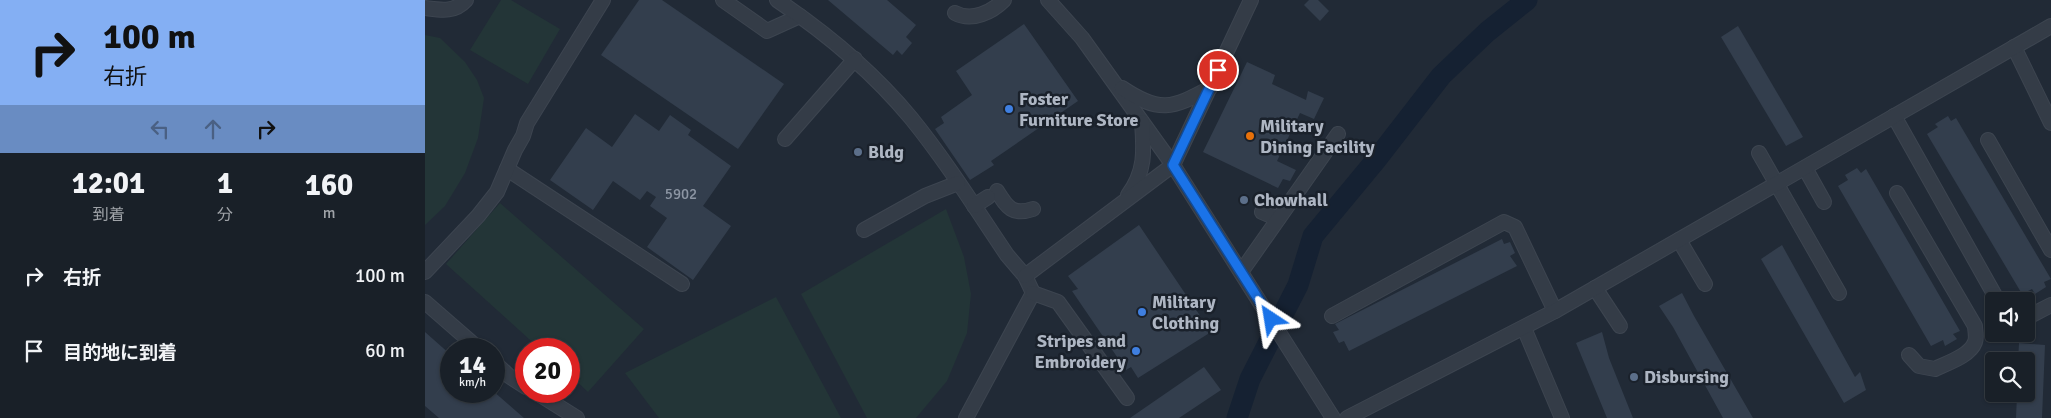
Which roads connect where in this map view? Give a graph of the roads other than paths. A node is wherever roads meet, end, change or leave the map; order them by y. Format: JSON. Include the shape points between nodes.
{"nodes":[{"id":1,"x":466,"y":0,"type":"edge"},
{"id":2,"x":603,"y":0,"type":"edge"},
{"id":3,"x":723,"y":0,"type":"edge"},
{"id":4,"x":777,"y":0,"type":"edge"},
{"id":5,"x":1048,"y":0,"type":"edge"},
{"id":6,"x":1251,"y":0,"type":"edge"},
{"id":7,"x":1000,"y":1,"type":"edge"},
{"id":8,"x":425,"y":8,"type":"edge"},
{"id":9,"x":955,"y":13,"type":"dead end"},
{"id":10,"x":801,"y":16,"type":"junction"},
{"id":11,"x":2051,"y":26,"type":"edge"},
{"id":12,"x":2013,"y":48,"type":"junction"},
{"id":13,"x":855,"y":59,"type":"junction"},
{"id":14,"x":1113,"y":82,"type":"junction"},
{"id":15,"x":1210,"y":88,"type":"junction"},
{"id":16,"x":1895,"y":116,"type":"junction"},
{"id":17,"x":1142,"y":122,"type":"junction"},
{"id":18,"x":2051,"y":122,"type":"edge"},
{"id":19,"x":1338,"y":134,"type":"dead end"},
{"id":20,"x":785,"y":139,"type":"dead end"},
{"id":21,"x":1988,"y":140,"type":"dead end"},
{"id":22,"x":1759,"y":153,"type":"dead end"},
{"id":23,"x":1173,"y":165,"type":"junction"},
{"id":24,"x":1805,"y":168,"type":"junction"},
{"id":25,"x":507,"y":169,"type":"junction"},
{"id":26,"x":958,"y":183,"type":"junction"},
{"id":27,"x":1777,"y":183,"type":"junction"},
{"id":28,"x":1897,"y":193,"type":"dead end"},
{"id":29,"x":1824,"y":202,"type":"dead end"},
{"id":30,"x":1122,"y":203,"type":"junction"},
{"id":31,"x":974,"y":206,"type":"junction"},
{"id":32,"x":1033,"y":209,"type":"dead end"},
{"id":33,"x":1262,"y":212,"type":"dead end"},
{"id":34,"x":1278,"y":219,"type":"junction"},
{"id":35,"x":864,"y":230,"type":"dead end"},
{"id":36,"x":1679,"y":240,"type":"junction"},
{"id":37,"x":2051,"y":250,"type":"edge"},
{"id":38,"x":425,"y":272,"type":"edge"},
{"id":39,"x":1241,"y":272,"type":"junction"},
{"id":40,"x":1025,"y":276,"type":"junction"},
{"id":41,"x":682,"y":284,"type":"dead end"},
{"id":42,"x":1705,"y":284,"type":"dead end"},
{"id":43,"x":1595,"y":288,"type":"junction"},
{"id":44,"x":1993,"y":292,"type":"edge"},
{"id":45,"x":1033,"y":293,"type":"junction"},
{"id":46,"x":1839,"y":293,"type":"dead end"},
{"id":47,"x":425,"y":302,"type":"edge"},
{"id":48,"x":2051,"y":305,"type":"edge"},
{"id":49,"x":1555,"y":311,"type":"junction"},
{"id":50,"x":2035,"y":313,"type":"edge"},
{"id":51,"x":1332,"y":316,"type":"dead end"},
{"id":52,"x":1620,"y":326,"type":"dead end"},
{"id":53,"x":1524,"y":328,"type":"junction"},
{"id":54,"x":466,"y":338,"type":"edge"},
{"id":55,"x":1909,"y":355,"type":"dead end"},
{"id":56,"x":1127,"y":398,"type":"dead end"},
{"id":57,"x":553,"y":403,"type":"edge"},
{"id":58,"x":577,"y":418,"type":"edge"},
{"id":59,"x":966,"y":418,"type":"edge"},
{"id":60,"x":1333,"y":418,"type":"edge"},
{"id":61,"x":1347,"y":418,"type":"edge"},
{"id":62,"x":1562,"y":418,"type":"edge"}],
"edges":[{"from":1,"to":8,"type":"lane","via":[[450,10]]},
{"from":2,"to":25,"type":"lane","via":[[527,123]]},
{"from":3,"to":10,"type":"lane","via":[[767,31]]},
{"from":4,"to":10,"type":"lane"},
{"from":5,"to":14,"type":"lane","via":[[1082,38]]},
{"from":6,"to":15,"type":"lane"},
{"from":7,"to":9,"type":"lane","via":[[976,17]]},
{"from":10,"to":13,"type":"lane"},
{"from":11,"to":12,"type":"lane"},
{"from":12,"to":16,"type":"lane"},
{"from":12,"to":18,"type":"lane"},
{"from":13,"to":20,"type":"lane"},
{"from":13,"to":26,"type":"lane","via":[[911,118]]},
{"from":14,"to":15,"type":"lane","via":[[1141,100],[1158,106],[1187,101]]},
{"from":14,"to":17,"type":"lane"},
{"from":15,"to":23,"type":"lane"},
{"from":16,"to":24,"type":"lane"},
{"from":16,"to":44,"type":"lane"},
{"from":17,"to":23,"type":"lane"},
{"from":17,"to":30,"type":"lane","via":[[1144,151],[1141,174]]},
{"from":19,"to":34,"type":"lane"},
{"from":21,"to":37,"type":"lane"},
{"from":22,"to":27,"type":"lane"},
{"from":23,"to":30,"type":"lane"},
{"from":23,"to":39,"type":"lane"},
{"from":24,"to":27,"type":"lane"},
{"from":24,"to":29,"type":"lane"},
{"from":25,"to":38,"type":"lane","via":[[497,192]]},
{"from":25,"to":41,"type":"lane"},
{"from":26,"to":31,"type":"lane"},
{"from":26,"to":35,"type":"lane","via":[[925,196]]},
{"from":27,"to":36,"type":"lane"},
{"from":27,"to":46,"type":"lane"},
{"from":28,"to":55,"type":"lane","via":[[1975,326],[1975,342],[1968,351],[1935,369],[1919,366]]},
{"from":30,"to":40,"type":"lane"},
{"from":31,"to":32,"type":"lane","via":[[993,194],[1015,211]]},
{"from":31,"to":40,"type":"lane"},
{"from":33,"to":34,"type":"lane"},
{"from":34,"to":39,"type":"lane"},
{"from":36,"to":42,"type":"lane"},
{"from":36,"to":43,"type":"lane"},
{"from":39,"to":60,"type":"lane"},
{"from":40,"to":45,"type":"lane"},
{"from":43,"to":49,"type":"lane"},
{"from":43,"to":52,"type":"lane"},
{"from":45,"to":56,"type":"lane","via":[[1058,302]]},
{"from":45,"to":59,"type":"lane"},
{"from":47,"to":54,"type":"lane"},
{"from":48,"to":50,"type":"lane"},
{"from":49,"to":51,"type":"lane","via":[[1515,227],[1504,222]]},
{"from":49,"to":53,"type":"lane"},
{"from":53,"to":61,"type":"lane"},
{"from":53,"to":62,"type":"lane"},
{"from":57,"to":58,"type":"lane"}]}
